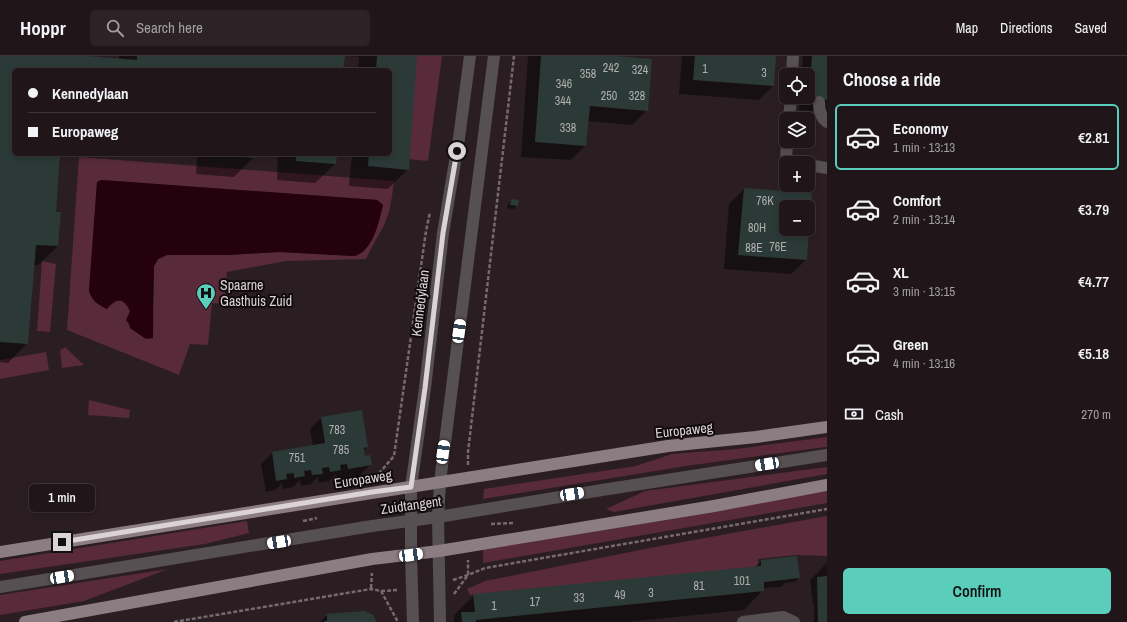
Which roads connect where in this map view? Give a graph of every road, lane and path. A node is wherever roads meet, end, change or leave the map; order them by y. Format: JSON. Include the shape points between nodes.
{"nodes":[{"id":1,"x":470,"y":56,"type":"edge"},
{"id":2,"x":494,"y":56,"type":"edge"},
{"id":3,"x":514,"y":56,"type":"edge"},
{"id":4,"x":794,"y":56,"type":"edge"},
{"id":5,"x":793,"y":68,"type":"edge"},
{"id":6,"x":819,"y":102,"type":"dead end"},
{"id":7,"x":827,"y":122,"type":"edge"},
{"id":8,"x":815,"y":167,"type":"edge"},
{"id":9,"x":827,"y":168,"type":"edge"},
{"id":10,"x":431,"y":210,"type":"dead end"},
{"id":11,"x":827,"y":427,"type":"edge"},
{"id":12,"x":827,"y":455,"type":"edge"},
{"id":13,"x":468,"y":477,"type":"junction"},
{"id":14,"x":440,"y":482,"type":"junction"},
{"id":15,"x":827,"y":485,"type":"edge"},
{"id":16,"x":411,"y":487,"type":"junction"},
{"id":17,"x":372,"y":492,"type":"junction"},
{"id":18,"x":827,"y":509,"type":"edge"},
{"id":19,"x":438,"y":517,"type":"junction"},
{"id":20,"x":411,"y":520,"type":"junction"},
{"id":21,"x":515,"y":523,"type":"dead end"},
{"id":22,"x":484,"y":525,"type":"dead end"},
{"id":23,"x":468,"y":546,"type":"junction"},
{"id":24,"x":439,"y":551,"type":"junction"},
{"id":25,"x":0,"y":552,"type":"edge"},
{"id":26,"x":411,"y":555,"type":"junction"},
{"id":27,"x":372,"y":559,"type":"junction"},
{"id":28,"x":0,"y":587,"type":"edge"},
{"id":29,"x":371,"y":589,"type":"junction"},
{"id":30,"x":25,"y":622,"type":"edge"},
{"id":31,"x":174,"y":622,"type":"edge"},
{"id":32,"x":398,"y":622,"type":"edge"},
{"id":33,"x":413,"y":622,"type":"edge"},
{"id":34,"x":440,"y":622,"type":"edge"},
{"id":35,"x":743,"y":622,"type":"edge"},
{"id":36,"x":794,"y":622,"type":"edge"}],
"edges":[{"from":1,"to":16,"type":"street","name":"Kennedylaan","via":[[443,233]]},
{"from":2,"to":14,"type":"street"},
{"from":3,"to":13,"type":"path","via":[[468,452]]},
{"from":4,"to":5,"type":"street"},
{"from":6,"to":7,"type":"street","via":[[822,119]]},
{"from":8,"to":9,"type":"street"},
{"from":10,"to":17,"type":"path","via":[[394,456],[372,481]]},
{"from":11,"to":13,"type":"main road","name":"Europaweg","via":[[668,446]]},
{"from":12,"to":19,"type":"street","name":"Zuidtangent"},
{"from":13,"to":14,"type":"main road","name":"Europaweg"},
{"from":14,"to":16,"type":"main road","name":"Europaweg"},
{"from":14,"to":19,"type":"street"},
{"from":15,"to":23,"type":"main road"},
{"from":16,"to":17,"type":"main road","name":"Europaweg"},
{"from":16,"to":20,"type":"street","name":"Kennedylaan"},
{"from":17,"to":25,"type":"main road","name":"Europaweg"},
{"from":18,"to":23,"type":"path","via":[[485,568],[468,576]]},
{"from":19,"to":20,"type":"street","name":"Zuidtangent"},
{"from":19,"to":24,"type":"street"},
{"from":20,"to":26,"type":"street","name":"Kennedylaan"},
{"from":20,"to":28,"type":"street","name":"Zuidtangent"},
{"from":21,"to":22,"type":"path"},
{"from":23,"to":24,"type":"main road"},
{"from":24,"to":26,"type":"main road"},
{"from":24,"to":34,"type":"street"},
{"from":26,"to":27,"type":"main road"},
{"from":26,"to":33,"type":"street","name":"Kennedylaan"},
{"from":27,"to":29,"type":"path"},
{"from":27,"to":30,"type":"main road"},
{"from":29,"to":31,"type":"path"},
{"from":29,"to":32,"type":"path","via":[[381,591]]},
{"from":35,"to":36,"type":"street","via":[[782,617]]}]}
